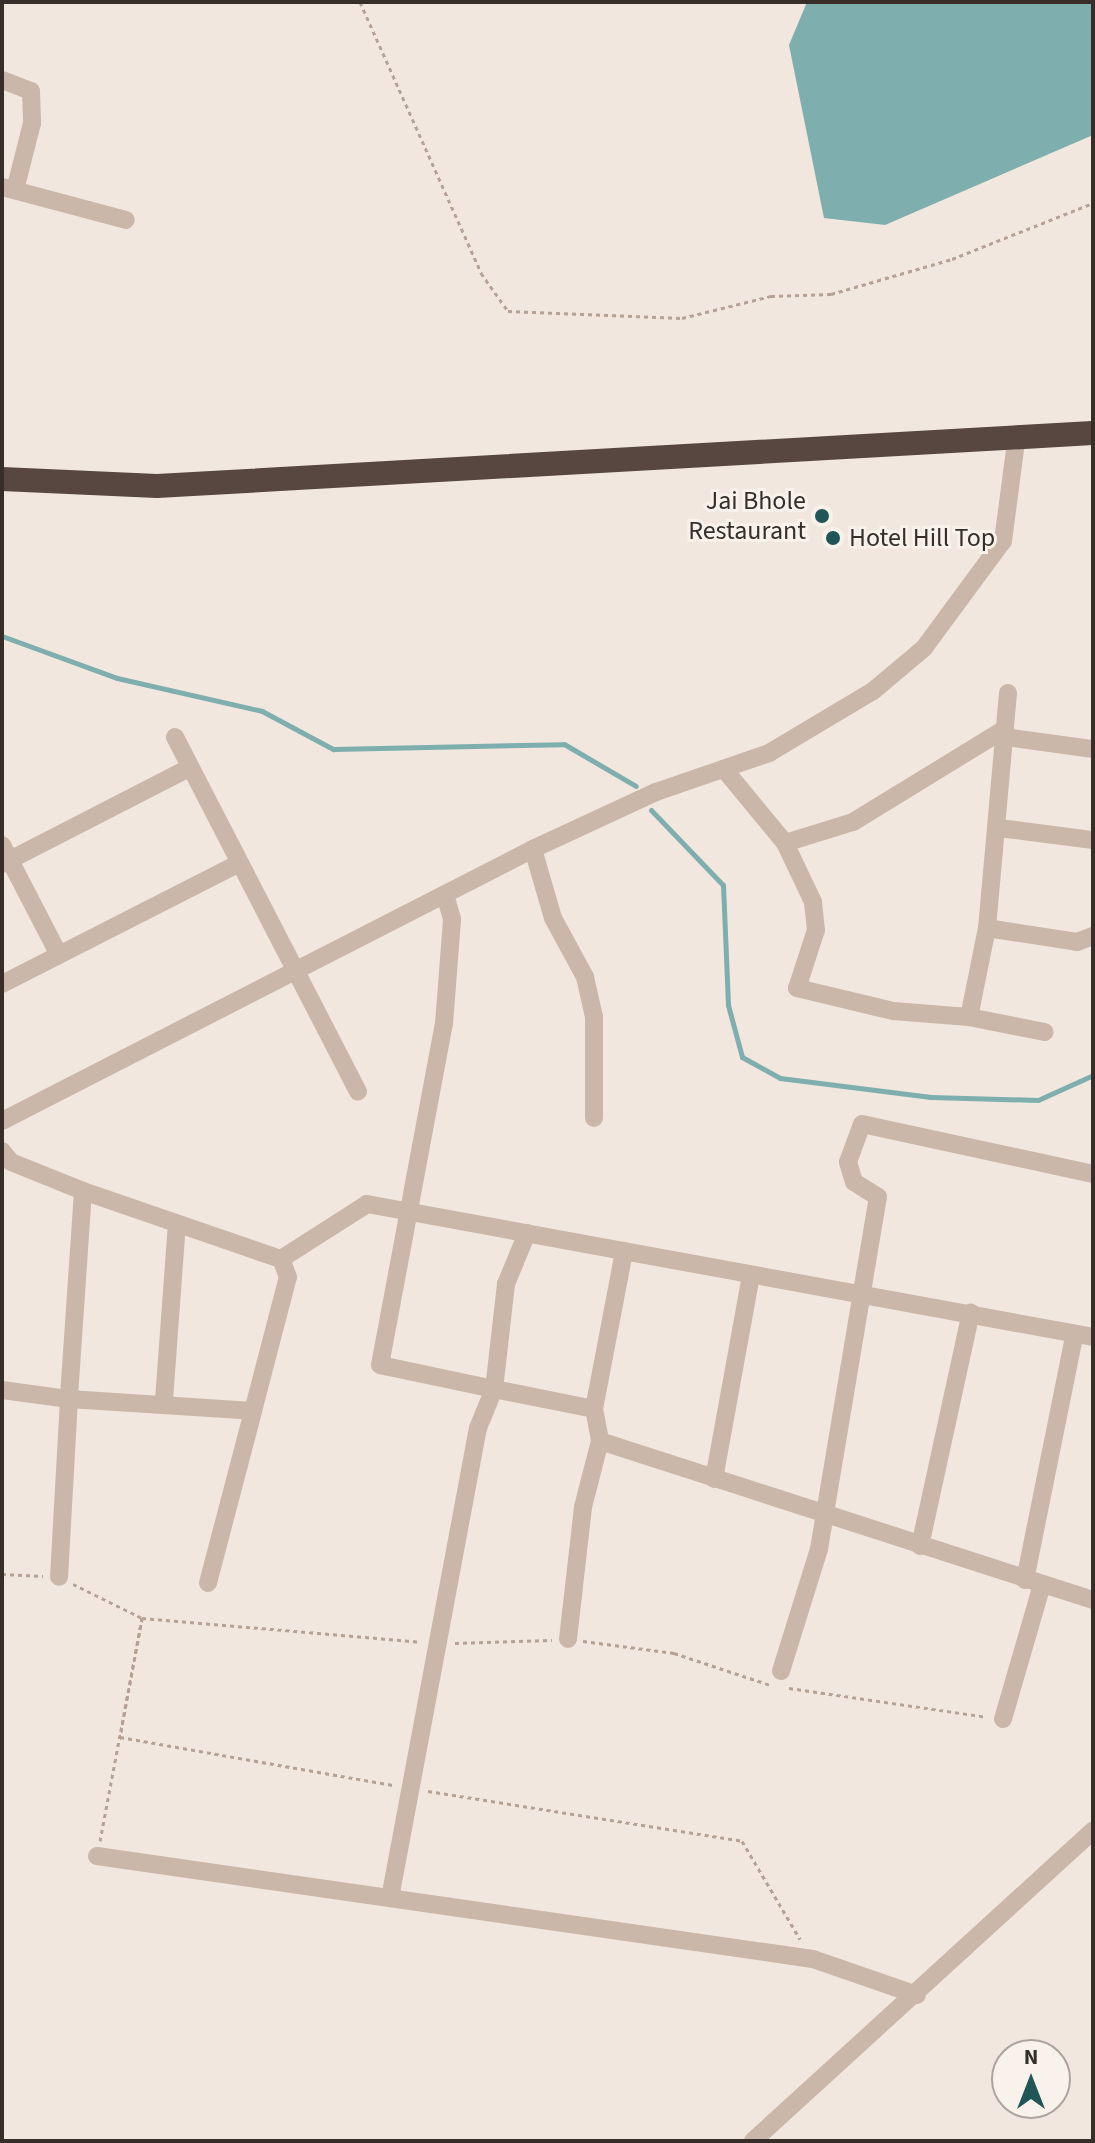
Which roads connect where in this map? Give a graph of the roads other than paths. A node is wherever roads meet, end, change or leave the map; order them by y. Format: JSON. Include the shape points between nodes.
{"nodes":[{"id":1,"x":2,"y":80,"type":"edge"},
{"id":2,"x":8,"y":188,"type":"edge"},
{"id":3,"x":126,"y":220,"type":"dead end"},
{"id":4,"x":1093,"y":433,"type":"edge"},
{"id":5,"x":1017,"y":434,"type":"junction"},
{"id":6,"x":2,"y":479,"type":"edge"},
{"id":7,"x":1008,"y":693,"type":"dead end"},
{"id":8,"x":1005,"y":733,"type":"junction"},
{"id":9,"x":175,"y":737,"type":"dead end"},
{"id":10,"x":1093,"y":749,"type":"edge"},
{"id":11,"x":187,"y":769,"type":"junction"},
{"id":12,"x":724,"y":769,"type":"junction"},
{"id":13,"x":999,"y":828,"type":"junction"},
{"id":14,"x":1093,"y":840,"type":"edge"},
{"id":15,"x":785,"y":843,"type":"junction"},
{"id":16,"x":533,"y":849,"type":"junction"},
{"id":17,"x":5,"y":856,"type":"edge"},
{"id":18,"x":239,"y":863,"type":"junction"},
{"id":19,"x":445,"y":895,"type":"junction"},
{"id":20,"x":987,"y":928,"type":"junction"},
{"id":21,"x":1093,"y":936,"type":"edge"},
{"id":22,"x":58,"y":953,"type":"junction"},
{"id":23,"x":295,"y":971,"type":"junction"},
{"id":24,"x":2,"y":984,"type":"edge"},
{"id":25,"x":969,"y":1017,"type":"junction"},
{"id":26,"x":1045,"y":1032,"type":"dead end"},
{"id":27,"x":358,"y":1091,"type":"dead end"},
{"id":28,"x":594,"y":1118,"type":"dead end"},
{"id":29,"x":2,"y":1121,"type":"edge"},
{"id":30,"x":2,"y":1151,"type":"edge"},
{"id":31,"x":1093,"y":1174,"type":"edge"},
{"id":32,"x":83,"y":1191,"type":"junction"},
{"id":33,"x":412,"y":1212,"type":"junction"},
{"id":34,"x":177,"y":1225,"type":"junction"},
{"id":35,"x":527,"y":1233,"type":"junction"},
{"id":36,"x":624,"y":1251,"type":"junction"},
{"id":37,"x":281,"y":1259,"type":"junction"},
{"id":38,"x":751,"y":1275,"type":"junction"},
{"id":39,"x":862,"y":1293,"type":"junction"},
{"id":40,"x":971,"y":1313,"type":"junction"},
{"id":41,"x":1084,"y":1337,"type":"edge"},
{"id":42,"x":494,"y":1389,"type":"junction"},
{"id":43,"x":2,"y":1390,"type":"edge"},
{"id":44,"x":69,"y":1399,"type":"junction"},
{"id":45,"x":164,"y":1400,"type":"junction"},
{"id":46,"x":594,"y":1409,"type":"junction"},
{"id":47,"x":253,"y":1411,"type":"junction"},
{"id":48,"x":600,"y":1441,"type":"junction"},
{"id":49,"x":714,"y":1479,"type":"junction"},
{"id":50,"x":825,"y":1514,"type":"junction"},
{"id":51,"x":920,"y":1546,"type":"junction"},
{"id":52,"x":59,"y":1577,"type":"road end"},
{"id":53,"x":1033,"y":1582,"type":"junction"},
{"id":54,"x":208,"y":1583,"type":"dead end"},
{"id":55,"x":1093,"y":1600,"type":"edge"},
{"id":56,"x":568,"y":1639,"type":"road end"},
{"id":57,"x":781,"y":1671,"type":"dead end"},
{"id":58,"x":1003,"y":1719,"type":"road end"},
{"id":59,"x":1093,"y":1830,"type":"edge"},
{"id":60,"x":97,"y":1856,"type":"road end"},
{"id":61,"x":390,"y":1898,"type":"junction"},
{"id":62,"x":917,"y":1995,"type":"junction"},
{"id":63,"x":753,"y":2141,"type":"edge"}],
"edges":[{"from":1,"to":2,"type":"street","via":[[31,91],[32,123]]},
{"from":2,"to":3,"type":"street"},
{"from":4,"to":5,"type":"highway"},
{"from":5,"to":6,"type":"highway","via":[[157,486]]},
{"from":5,"to":12,"type":"street","via":[[1003,541],[924,648],[873,691],[769,753]]},
{"from":7,"to":8,"type":"street"},
{"from":8,"to":10,"type":"street"},
{"from":8,"to":13,"type":"street"},
{"from":8,"to":15,"type":"street","via":[[853,822]]},
{"from":9,"to":11,"type":"street"},
{"from":11,"to":17,"type":"street"},
{"from":11,"to":18,"type":"street"},
{"from":12,"to":15,"type":"street"},
{"from":12,"to":16,"type":"street"},
{"from":13,"to":14,"type":"street"},
{"from":13,"to":20,"type":"street"},
{"from":15,"to":25,"type":"street","via":[[815,916],[797,988],[893,1011]]},
{"from":16,"to":19,"type":"street"},
{"from":16,"to":28,"type":"street","via":[[553,918],[585,977],[594,1017]]},
{"from":17,"to":22,"type":"street"},
{"from":18,"to":22,"type":"street"},
{"from":18,"to":23,"type":"street"},
{"from":19,"to":23,"type":"street"},
{"from":19,"to":33,"type":"street","via":[[452,919],[444,1024]]},
{"from":20,"to":21,"type":"street","via":[[1077,942]]},
{"from":20,"to":25,"type":"street"},
{"from":22,"to":24,"type":"street"},
{"from":23,"to":27,"type":"street"},
{"from":23,"to":29,"type":"street"},
{"from":25,"to":26,"type":"street"},
{"from":30,"to":32,"type":"street","via":[[11,1162]]},
{"from":31,"to":39,"type":"street","via":[[862,1124],[848,1162],[854,1182],[878,1197]]},
{"from":32,"to":34,"type":"street"},
{"from":32,"to":44,"type":"street"},
{"from":33,"to":35,"type":"street"},
{"from":33,"to":37,"type":"street","via":[[367,1204]]},
{"from":33,"to":42,"type":"street","via":[[380,1365]]},
{"from":34,"to":37,"type":"street"},
{"from":34,"to":45,"type":"street"},
{"from":35,"to":36,"type":"street"},
{"from":35,"to":42,"type":"street","via":[[506,1284]]},
{"from":36,"to":38,"type":"street"},
{"from":36,"to":46,"type":"street"},
{"from":37,"to":47,"type":"street","via":[[288,1277]]},
{"from":38,"to":39,"type":"street"},
{"from":38,"to":49,"type":"street"},
{"from":39,"to":40,"type":"street"},
{"from":39,"to":50,"type":"street"},
{"from":40,"to":41,"type":"street"},
{"from":40,"to":51,"type":"street"},
{"from":41,"to":53,"type":"street"},
{"from":42,"to":46,"type":"street"},
{"from":42,"to":61,"type":"street","via":[[478,1428]]},
{"from":43,"to":44,"type":"street"},
{"from":44,"to":45,"type":"street"},
{"from":44,"to":52,"type":"street"},
{"from":45,"to":47,"type":"street"},
{"from":46,"to":48,"type":"street"},
{"from":47,"to":54,"type":"street"},
{"from":48,"to":49,"type":"street"},
{"from":48,"to":56,"type":"street","via":[[583,1507]]},
{"from":49,"to":50,"type":"street"},
{"from":50,"to":51,"type":"street"},
{"from":50,"to":57,"type":"street"},
{"from":51,"to":53,"type":"street"},
{"from":53,"to":55,"type":"street"},
{"from":53,"to":58,"type":"street"},
{"from":59,"to":62,"type":"street"},
{"from":60,"to":61,"type":"street"},
{"from":61,"to":62,"type":"street","via":[[813,1959]]},
{"from":62,"to":63,"type":"street"}]}
